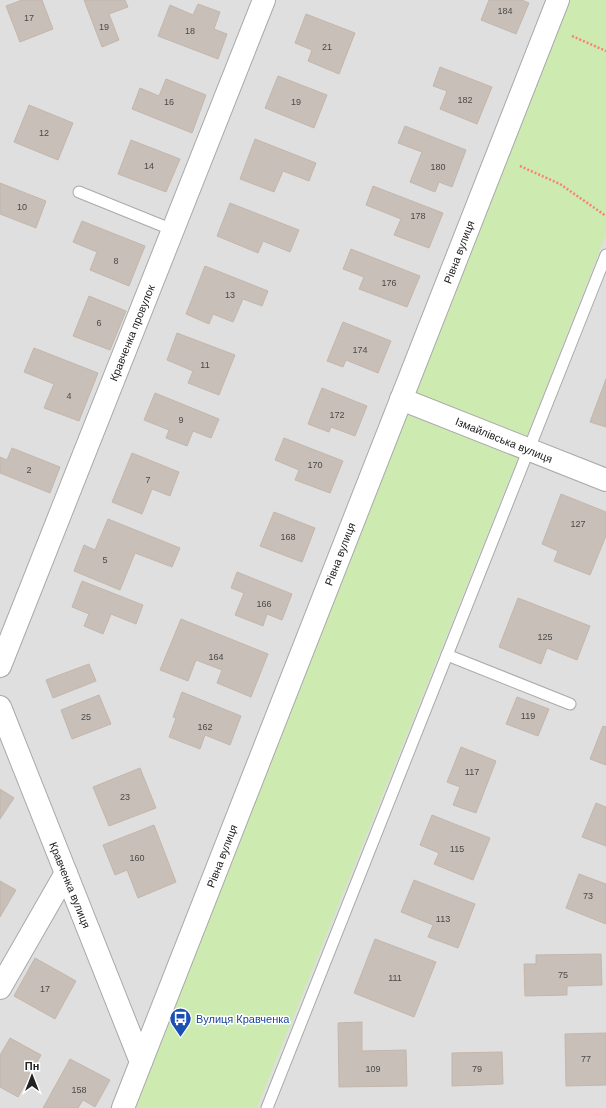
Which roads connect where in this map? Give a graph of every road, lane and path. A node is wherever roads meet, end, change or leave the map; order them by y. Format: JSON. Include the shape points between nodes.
{"nodes":[{"id":1,"x":264,"y":0,"type":"edge"},
{"id":2,"x":558,"y":0,"type":"edge"},
{"id":3,"x":548,"y":25,"type":"junction"},
{"id":4,"x":606,"y":51,"type":"edge"},
{"id":5,"x":497,"y":156,"type":"junction"},
{"id":6,"x":79,"y":192,"type":"dead end"},
{"id":7,"x":606,"y":216,"type":"edge"},
{"id":8,"x":173,"y":230,"type":"junction"},
{"id":9,"x":606,"y":255,"type":"edge"},
{"id":10,"x":401,"y":399,"type":"junction"},
{"id":11,"x":530,"y":450,"type":"junction"},
{"id":12,"x":606,"y":480,"type":"edge"},
{"id":13,"x":447,"y":656,"type":"junction"},
{"id":14,"x":0,"y":666,"type":"edge"},
{"id":15,"x":570,"y":704,"type":"dead end"},
{"id":16,"x":0,"y":707,"type":"edge"},
{"id":17,"x":66,"y":873,"type":"junction"},
{"id":18,"x":0,"y":988,"type":"edge"},
{"id":19,"x":141,"y":1062,"type":"junction"},
{"id":20,"x":123,"y":1108,"type":"edge"},
{"id":21,"x":267,"y":1108,"type":"edge"}],
"edges":[{"from":1,"to":8,"type":"street","name":"Кравченка провулок"},
{"from":2,"to":3,"type":"street","name":"Рівна вулиця"},
{"from":3,"to":4,"type":"path"},
{"from":3,"to":5,"type":"street","name":"Рівна вулиця"},
{"from":5,"to":7,"type":"path","via":[[560,184]]},
{"from":5,"to":10,"type":"street","name":"Рівна вулиця"},
{"from":6,"to":8,"type":"lane"},
{"from":8,"to":14,"type":"street","name":"Кравченка провулок"},
{"from":9,"to":11,"type":"lane"},
{"from":10,"to":11,"type":"street","name":"Ізмайлівська вулиця"},
{"from":10,"to":19,"type":"street","name":"Рівна вулиця"},
{"from":11,"to":12,"type":"street","name":"Ізмайлівська вулиця"},
{"from":11,"to":13,"type":"lane"},
{"from":13,"to":15,"type":"lane"},
{"from":13,"to":21,"type":"lane"},
{"from":16,"to":17,"type":"street","name":"Кравченка вулиця"},
{"from":17,"to":18,"type":"street"},
{"from":17,"to":19,"type":"street","name":"Кравченка вулиця"},
{"from":19,"to":20,"type":"street","name":"Рівна вулиця"}]}
